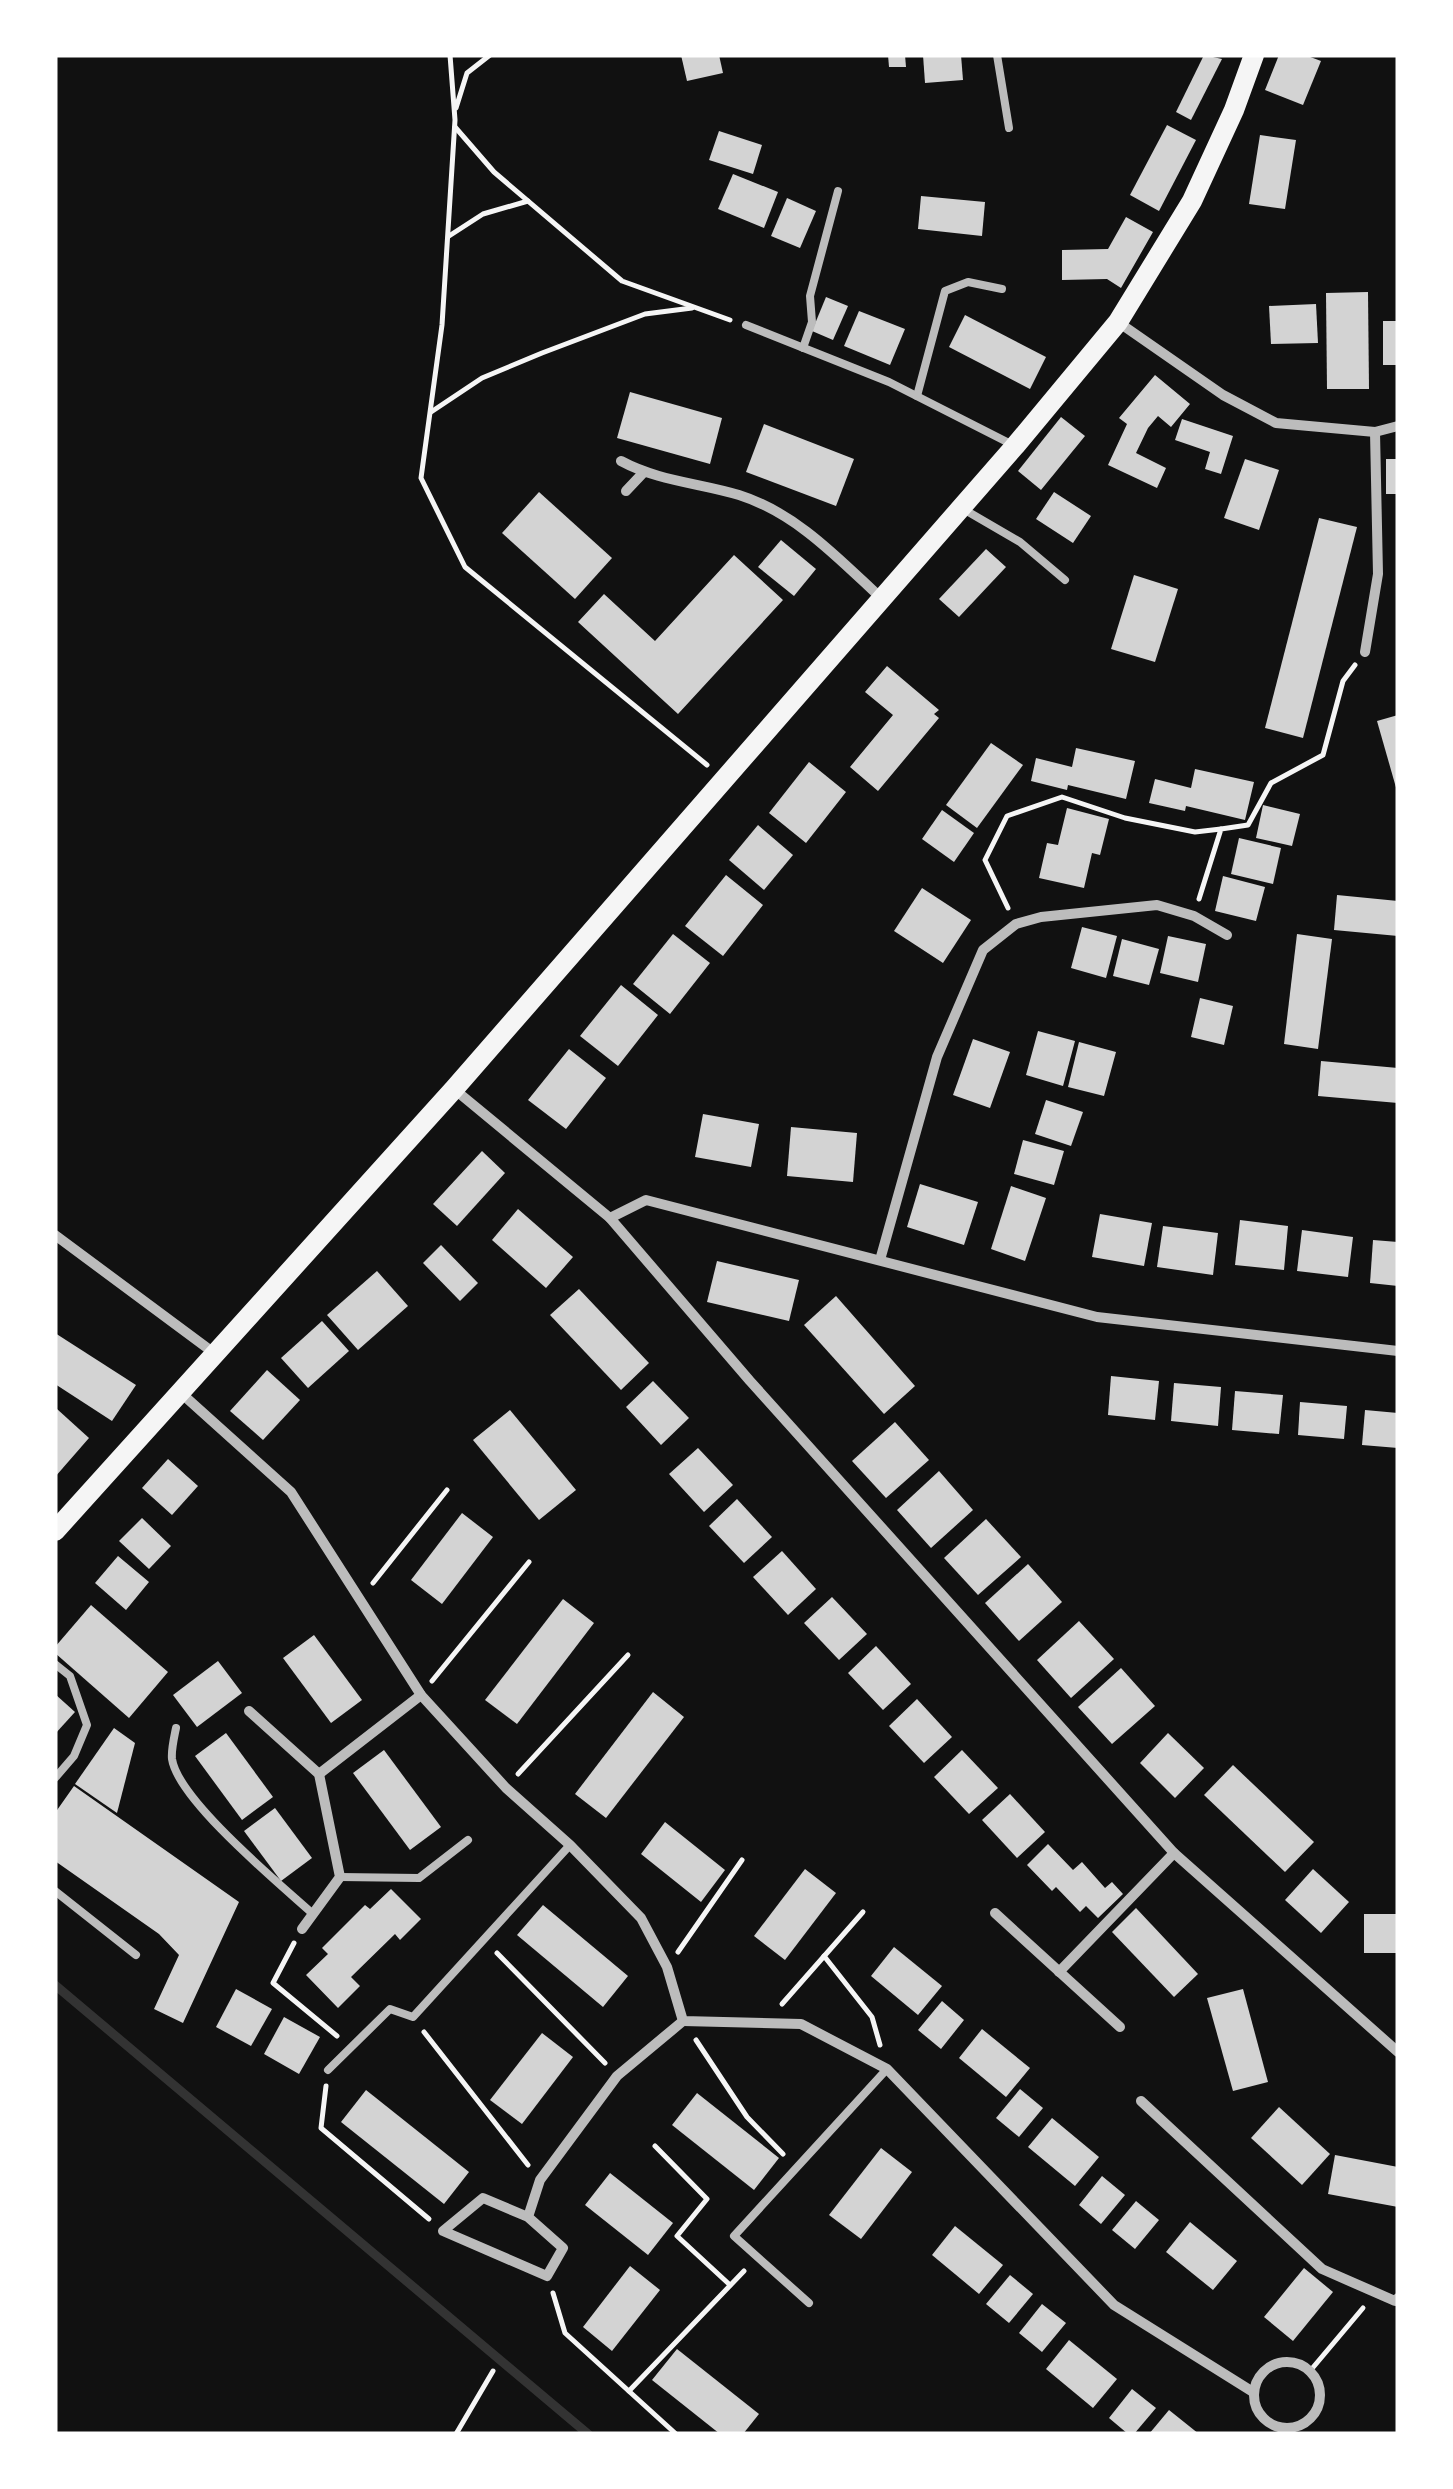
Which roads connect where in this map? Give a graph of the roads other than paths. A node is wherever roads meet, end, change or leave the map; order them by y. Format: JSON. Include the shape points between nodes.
{"nodes":[{"id":1,"x":997,"y":55,"type":"edge"},
{"id":2,"x":1254,"y":55,"type":"edge"},
{"id":3,"x":1009,"y":128,"type":"dead end"},
{"id":4,"x":838,"y":191,"type":"dead end"},
{"id":5,"x":1002,"y":289,"type":"dead end"},
{"id":6,"x":1118,"y":322,"type":"junction"},
{"id":7,"x":746,"y":325,"type":"road end"},
{"id":8,"x":803,"y":348,"type":"junction"},
{"id":9,"x":917,"y":396,"type":"junction"},
{"id":10,"x":1398,"y":426,"type":"edge"},
{"id":11,"x":1375,"y":432,"type":"junction"},
{"id":12,"x":1015,"y":446,"type":"junction"},
{"id":13,"x":621,"y":461,"type":"dead end"},
{"id":14,"x":643,"y":473,"type":"junction"},
{"id":15,"x":626,"y":490,"type":"dead end"},
{"id":16,"x":961,"y":508,"type":"junction"},
{"id":17,"x":1064,"y":580,"type":"dead end"},
{"id":18,"x":881,"y":598,"type":"junction"},
{"id":19,"x":1365,"y":652,"type":"road end"},
{"id":20,"x":1227,"y":934,"type":"dead end"},
{"id":21,"x":454,"y":1089,"type":"junction"},
{"id":22,"x":610,"y":1218,"type":"junction"},
{"id":23,"x":55,"y":1235,"type":"edge"},
{"id":24,"x":880,"y":1260,"type":"junction"},
{"id":25,"x":1398,"y":1351,"type":"edge"},
{"id":26,"x":214,"y":1353,"type":"junction"},
{"id":27,"x":180,"y":1392,"type":"junction"},
{"id":28,"x":55,"y":1531,"type":"edge"},
{"id":29,"x":55,"y":1664,"type":"edge"},
{"id":30,"x":421,"y":1694,"type":"junction"},
{"id":31,"x":249,"y":1711,"type":"dead end"},
{"id":32,"x":176,"y":1728,"type":"dead end"},
{"id":33,"x":319,"y":1774,"type":"junction"},
{"id":34,"x":55,"y":1778,"type":"edge"},
{"id":35,"x":468,"y":1840,"type":"dead end"},
{"id":36,"x":570,"y":1844,"type":"junction"},
{"id":37,"x":1174,"y":1854,"type":"junction"},
{"id":38,"x":340,"y":1877,"type":"junction"},
{"id":39,"x":55,"y":1890,"type":"edge"},
{"id":40,"x":994,"y":1913,"type":"dead end"},
{"id":41,"x":313,"y":1914,"type":"junction"},
{"id":42,"x":302,"y":1929,"type":"road end"},
{"id":43,"x":136,"y":1955,"type":"dead end"},
{"id":44,"x":1059,"y":1972,"type":"junction"},
{"id":45,"x":683,"y":2021,"type":"junction"},
{"id":46,"x":1120,"y":2028,"type":"dead end"},
{"id":47,"x":1398,"y":2052,"type":"edge"},
{"id":48,"x":887,"y":2069,"type":"junction"},
{"id":49,"x":328,"y":2070,"type":"road end"},
{"id":50,"x":1141,"y":2101,"type":"dead end"},
{"id":51,"x":528,"y":2217,"type":"junction"},
{"id":52,"x":1398,"y":2298,"type":"edge"},
{"id":53,"x":809,"y":2303,"type":"dead end"},
{"id":54,"x":1254,"y":2392,"type":"junction"}],
"edges":[{"from":1,"to":3,"type":"lane"},
{"from":2,"to":6,"type":"main road","via":[[1192,201]]},
{"from":4,"to":8,"type":"lane"},
{"from":5,"to":9,"type":"lane","via":[[968,282],[946,291]]},
{"from":6,"to":11,"type":"street","via":[[1276,423]]},
{"from":6,"to":12,"type":"main road"},
{"from":7,"to":8,"type":"lane"},
{"from":8,"to":9,"type":"lane"},
{"from":9,"to":12,"type":"lane"},
{"from":10,"to":11,"type":"street"},
{"from":11,"to":19,"type":"street","via":[[1378,574]]},
{"from":12,"to":16,"type":"main road"},
{"from":13,"to":14,"type":"street"},
{"from":14,"to":15,"type":"street"},
{"from":14,"to":18,"type":"street","via":[[742,496],[809,531]]},
{"from":16,"to":17,"type":"lane","via":[[1020,542]]},
{"from":16,"to":18,"type":"main road"},
{"from":18,"to":21,"type":"main road"},
{"from":20,"to":24,"type":"street","via":[[1158,905],[1040,917],[1016,924],[983,950],[937,1057]]},
{"from":21,"to":22,"type":"street"},
{"from":21,"to":26,"type":"main road"},
{"from":22,"to":24,"type":"street","via":[[646,1200]]},
{"from":22,"to":37,"type":"street"},
{"from":23,"to":26,"type":"street"},
{"from":24,"to":25,"type":"street","via":[[1096,1317]]},
{"from":26,"to":27,"type":"main road"},
{"from":27,"to":28,"type":"main road"},
{"from":27,"to":30,"type":"street","via":[[291,1492]]},
{"from":29,"to":34,"type":"lane","via":[[70,1676],[87,1725]]},
{"from":30,"to":33,"type":"street"},
{"from":30,"to":36,"type":"street","via":[[506,1788]]},
{"from":31,"to":33,"type":"street"},
{"from":32,"to":41,"type":"lane","via":[[172,1759],[193,1797]]},
{"from":33,"to":38,"type":"street"},
{"from":35,"to":38,"type":"lane","via":[[419,1878]]},
{"from":36,"to":45,"type":"street","via":[[641,1918],[667,1967]]},
{"from":36,"to":49,"type":"lane","via":[[413,2017],[390,2009]]},
{"from":37,"to":44,"type":"street"},
{"from":37,"to":47,"type":"street"},
{"from":38,"to":41,"type":"street"},
{"from":39,"to":43,"type":"lane"},
{"from":40,"to":44,"type":"street"},
{"from":41,"to":42,"type":"street"},
{"from":44,"to":46,"type":"street"},
{"from":45,"to":48,"type":"street","via":[[801,2024]]},
{"from":45,"to":51,"type":"street","via":[[617,2076],[540,2180]]},
{"from":48,"to":53,"type":"lane","via":[[734,2236]]},
{"from":48,"to":54,"type":"street","via":[[1114,2305]]},
{"from":50,"to":52,"type":"street","via":[[1322,2269]]},
{"from":51,"to":51,"type":"street","via":[[563,2248],[547,2276],[442,2231],[483,2198]]},
{"from":54,"to":54,"type":"street","via":[[1270,2366],[1290,2362],[1310,2371],[1319,2401],[1316,2412],[1288,2428],[1267,2422]]}]}
